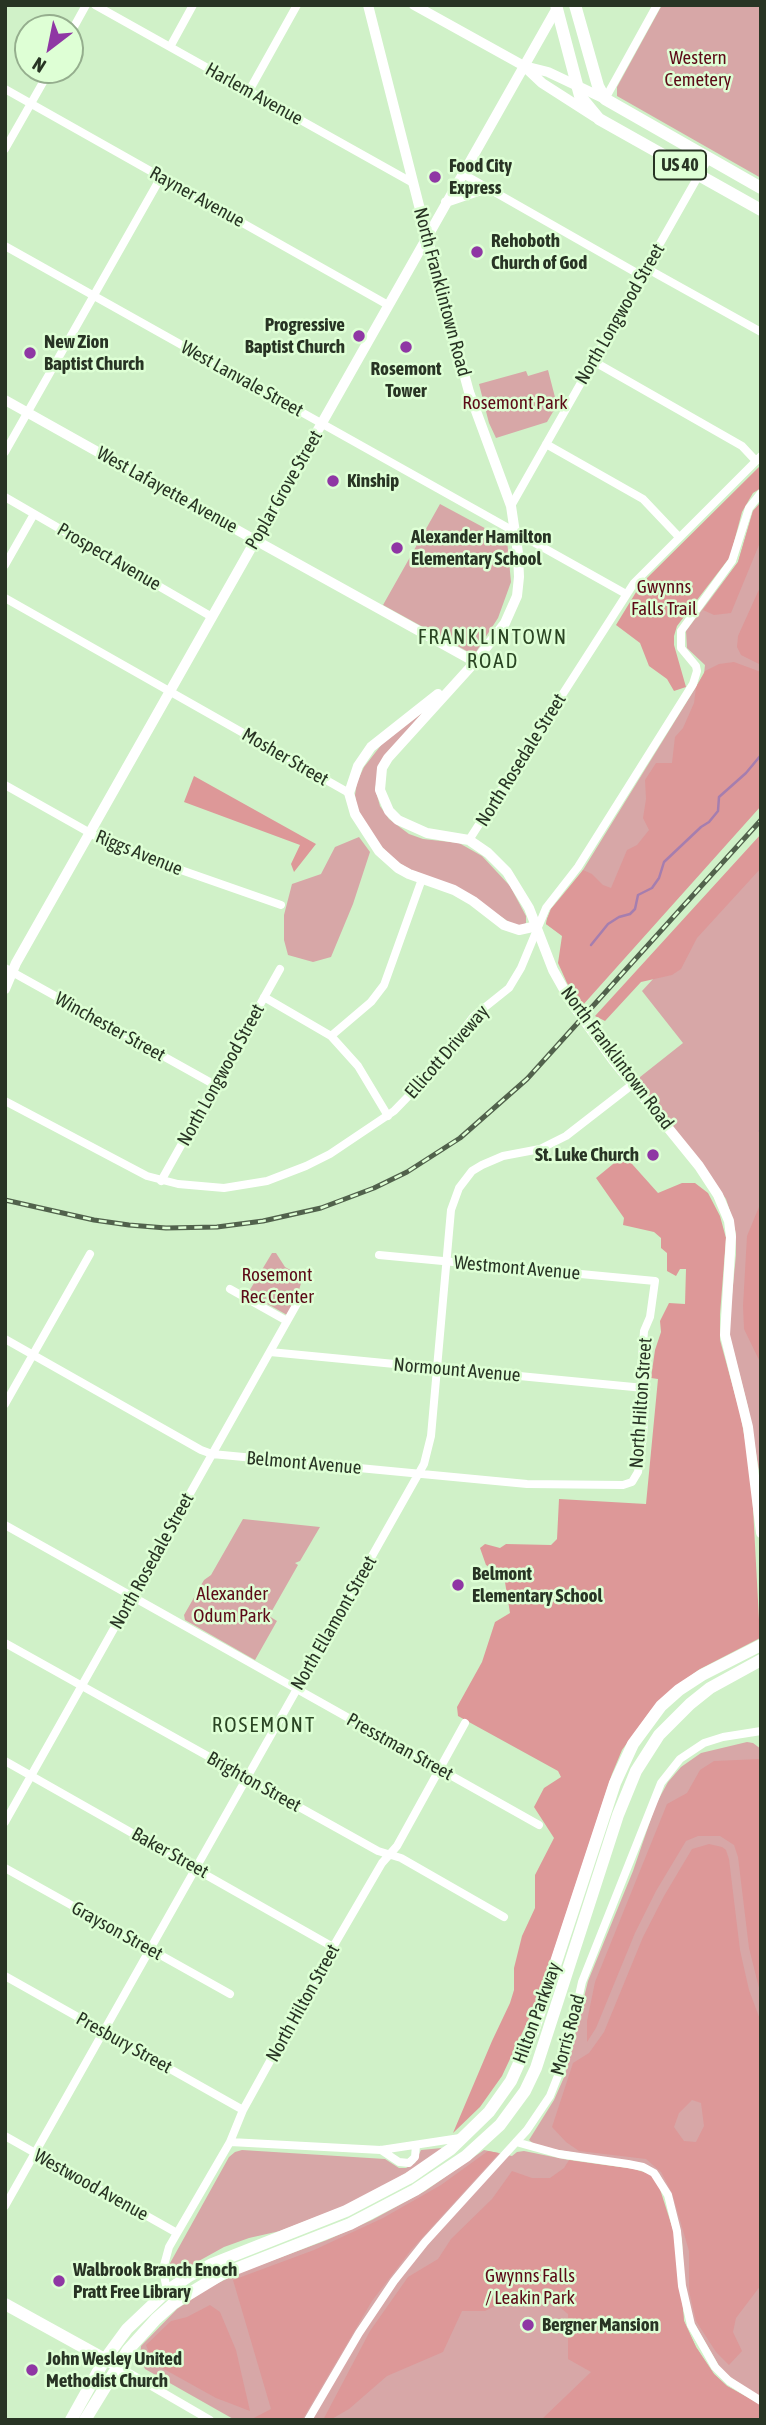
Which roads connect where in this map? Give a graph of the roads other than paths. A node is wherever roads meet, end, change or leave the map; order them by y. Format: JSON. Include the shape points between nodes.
{"nodes":[{"id":1,"x":95,"y":5,"type":"edge"},
{"id":2,"x":193,"y":5,"type":"edge"},
{"id":3,"x":297,"y":5,"type":"edge"},
{"id":4,"x":368,"y":5,"type":"edge"},
{"id":5,"x":414,"y":5,"type":"edge"},
{"id":6,"x":575,"y":5,"type":"edge"},
{"id":7,"x":657,"y":5,"type":"edge"},
{"id":8,"x":556,"y":6,"type":"edge"},
{"id":9,"x":170,"y":47,"type":"junction"},
{"id":10,"x":523,"y":66,"type":"junction"},
{"id":11,"x":42,"y":84,"type":"edge"},
{"id":12,"x":577,"y":86,"type":"junction"},
{"id":13,"x":5,"y":89,"type":"edge"},
{"id":14,"x":249,"y":91,"type":"junction"},
{"id":15,"x":605,"y":99,"type":"junction"},
{"id":16,"x":31,"y":104,"type":"junction"},
{"id":17,"x":599,"y":119,"type":"junction"},
{"id":18,"x":5,"y":149,"type":"edge"},
{"id":19,"x":708,"y":159,"type":"junction"},
{"id":20,"x":463,"y":173,"type":"junction"},
{"id":21,"x":699,"y":175,"type":"junction"},
{"id":22,"x":161,"y":177,"type":"junction"},
{"id":23,"x":413,"y":183,"type":"junction"},
{"id":24,"x":761,"y":187,"type":"edge"},
{"id":25,"x":487,"y":188,"type":"junction"},
{"id":26,"x":446,"y":202,"type":"junction"},
{"id":27,"x":761,"y":210,"type":"edge"},
{"id":28,"x":427,"y":237,"type":"junction"},
{"id":29,"x":5,"y":246,"type":"edge"},
{"id":30,"x":644,"y":272,"type":"junction"},
{"id":31,"x":94,"y":296,"type":"junction"},
{"id":32,"x":388,"y":305,"type":"junction"},
{"id":33,"x":761,"y":332,"type":"edge"},
{"id":34,"x":593,"y":361,"type":"junction"},
{"id":35,"x":5,"y":400,"type":"edge"},
{"id":36,"x":28,"y":412,"type":"junction"},
{"id":37,"x":321,"y":424,"type":"junction"},
{"id":38,"x":546,"y":444,"type":"junction"},
{"id":39,"x":5,"y":452,"type":"edge"},
{"id":40,"x":758,"y":458,"type":"edge"},
{"id":41,"x":761,"y":493,"type":"edge"},
{"id":42,"x":5,"y":497,"type":"edge"},
{"id":43,"x":511,"y":506,"type":"junction"},
{"id":44,"x":34,"y":514,"type":"junction"},
{"id":45,"x":516,"y":533,"type":"junction"},
{"id":46,"x":680,"y":537,"type":"junction"},
{"id":47,"x":255,"y":540,"type":"junction"},
{"id":48,"x":5,"y":565,"type":"edge"},
{"id":49,"x":626,"y":594,"type":"junction"},
{"id":50,"x":5,"y":598,"type":"edge"},
{"id":51,"x":212,"y":617,"type":"junction"},
{"id":52,"x":475,"y":662,"type":"junction"},
{"id":53,"x":455,"y":682,"type":"junction"},
{"id":54,"x":170,"y":692,"type":"junction"},
{"id":55,"x":5,"y":785,"type":"edge"},
{"id":56,"x":349,"y":793,"type":"junction"},
{"id":57,"x":90,"y":833,"type":"junction"},
{"id":58,"x":469,"y":840,"type":"junction"},
{"id":59,"x":422,"y":879,"type":"junction"},
{"id":60,"x":281,"y":905,"type":"dead end"},
{"id":61,"x":537,"y":926,"type":"junction"},
{"id":62,"x":280,"y":969,"type":"dead end"},
{"id":63,"x":8,"y":970,"type":"edge"},
{"id":64,"x":5,"y":989,"type":"edge"},
{"id":65,"x":264,"y":997,"type":"junction"},
{"id":66,"x":331,"y":1036,"type":"junction"},
{"id":67,"x":633,"y":1084,"type":"junction"},
{"id":68,"x":215,"y":1085,"type":"junction"},
{"id":69,"x":5,"y":1101,"type":"edge"},
{"id":70,"x":388,"y":1116,"type":"junction"},
{"id":71,"x":161,"y":1181,"type":"junction"},
{"id":72,"x":90,"y":1254,"type":"dead end"},
{"id":73,"x":379,"y":1255,"type":"dead end"},
{"id":74,"x":447,"y":1262,"type":"junction"},
{"id":75,"x":655,"y":1281,"type":"joint"},
{"id":76,"x":230,"y":1289,"type":"dead end"},
{"id":77,"x":299,"y":1300,"type":"dead end"},
{"id":78,"x":287,"y":1321,"type":"junction"},
{"id":79,"x":5,"y":1339,"type":"edge"},
{"id":80,"x":270,"y":1352,"type":"junction"},
{"id":81,"x":33,"y":1354,"type":"junction"},
{"id":82,"x":438,"y":1368,"type":"junction"},
{"id":83,"x":644,"y":1388,"type":"junction"},
{"id":84,"x":5,"y":1404,"type":"edge"},
{"id":85,"x":212,"y":1454,"type":"junction"},
{"id":86,"x":418,"y":1474,"type":"junction"},
{"id":87,"x":632,"y":1482,"type":"joint"},
{"id":88,"x":5,"y":1525,"type":"edge"},
{"id":89,"x":761,"y":1532,"type":"edge"},
{"id":90,"x":132,"y":1596,"type":"junction"},
{"id":91,"x":5,"y":1643,"type":"edge"},
{"id":92,"x":761,"y":1646,"type":"edge"},
{"id":93,"x":751,"y":1660,"type":"edge"},
{"id":94,"x":82,"y":1686,"type":"junction"},
{"id":95,"x":296,"y":1688,"type":"junction"},
{"id":96,"x":465,"y":1723,"type":"dead end"},
{"id":97,"x":761,"y":1731,"type":"edge"},
{"id":98,"x":5,"y":1761,"type":"edge"},
{"id":99,"x":439,"y":1769,"type":"junction"},
{"id":100,"x":32,"y":1776,"type":"junction"},
{"id":101,"x":247,"y":1778,"type":"junction"},
{"id":102,"x":5,"y":1822,"type":"edge"},
{"id":103,"x":539,"y":1825,"type":"dead end"},
{"id":104,"x":390,"y":1854,"type":"junction"},
{"id":105,"x":5,"y":1868,"type":"edge"},
{"id":106,"x":196,"y":1868,"type":"junction"},
{"id":107,"x":504,"y":1917,"type":"dead end"},
{"id":108,"x":333,"y":1947,"type":"junction"},
{"id":109,"x":150,"y":1950,"type":"junction"},
{"id":110,"x":5,"y":1976,"type":"edge"},
{"id":111,"x":230,"y":1994,"type":"dead end"},
{"id":112,"x":104,"y":2031,"type":"junction"},
{"id":113,"x":243,"y":2110,"type":"junction"},
{"id":114,"x":5,"y":2136,"type":"edge"},
{"id":115,"x":466,"y":2136,"type":"junction"},
{"id":116,"x":230,"y":2142,"type":"junction"},
{"id":117,"x":516,"y":2143,"type":"junction"},
{"id":118,"x":416,"y":2145,"type":"junction"},
{"id":119,"x":381,"y":2150,"type":"junction"},
{"id":120,"x":35,"y":2153,"type":"junction"},
{"id":121,"x":5,"y":2206,"type":"edge"},
{"id":122,"x":177,"y":2233,"type":"junction"},
{"id":123,"x":167,"y":2291,"type":"junction"},
{"id":124,"x":5,"y":2304,"type":"edge"},
{"id":125,"x":111,"y":2363,"type":"junction"},
{"id":126,"x":761,"y":2400,"type":"edge"},
{"id":127,"x":71,"y":2420,"type":"edge"},
{"id":128,"x":85,"y":2420,"type":"edge"},
{"id":129,"x":210,"y":2420,"type":"edge"},
{"id":130,"x":308,"y":2420,"type":"edge"}],
"edges":[{"from":1,"to":9,"type":"street","name":"Harlem Avenue"},
{"from":2,"to":9,"type":"street"},
{"from":3,"to":14,"type":"street"},
{"from":4,"to":23,"type":"main road","name":"North Franklintown Road"},
{"from":5,"to":10,"type":"main road"},
{"from":6,"to":15,"type":"main road"},
{"from":7,"to":15,"type":"street"},
{"from":8,"to":10,"type":"main road","name":"Poplar Grove Street"},
{"from":8,"to":12,"type":"main road","number":"US 40"},
{"from":9,"to":14,"type":"street","name":"Harlem Avenue"},
{"from":10,"to":12,"type":"main road"},
{"from":10,"to":17,"type":"main road"},
{"from":10,"to":20,"type":"main road","name":"Poplar Grove Street"},
{"from":11,"to":16,"type":"street"},
{"from":12,"to":15,"type":"main road"},
{"from":12,"to":17,"type":"main road","number":"US 40"},
{"from":13,"to":16,"type":"street","name":"Rayner Avenue"},
{"from":14,"to":23,"type":"street","name":"Harlem Avenue"},
{"from":15,"to":19,"type":"main road","number":"US 40"},
{"from":16,"to":18,"type":"street"},
{"from":16,"to":22,"type":"street","name":"Rayner Avenue"},
{"from":17,"to":21,"type":"main road","number":"US 40"},
{"from":19,"to":21,"type":"street","name":"North Longwood Street"},
{"from":19,"to":24,"type":"main road","number":"US 40"},
{"from":20,"to":25,"type":"street"},
{"from":20,"to":26,"type":"main road","name":"Poplar Grove Street"},
{"from":21,"to":27,"type":"main road","number":"US 40"},
{"from":21,"to":30,"type":"street","name":"North Longwood Street"},
{"from":22,"to":31,"type":"street"},
{"from":22,"to":32,"type":"street","name":"Rayner Avenue"},
{"from":23,"to":28,"type":"main road","name":"North Franklintown Road"},
{"from":25,"to":26,"type":"main road"},
{"from":25,"to":30,"type":"street"},
{"from":26,"to":28,"type":"main road","name":"Poplar Grove Street"},
{"from":28,"to":32,"type":"main road","name":"Poplar Grove Street"},
{"from":28,"to":43,"type":"street","name":"North Franklintown Road","via":[[469,392]]},
{"from":29,"to":31,"type":"street","name":"West Lanvale Street"},
{"from":30,"to":33,"type":"street"},
{"from":30,"to":34,"type":"street","name":"North Longwood Street"},
{"from":31,"to":36,"type":"street"},
{"from":31,"to":37,"type":"street","name":"West Lanvale Street"},
{"from":32,"to":37,"type":"main road","name":"Poplar Grove Street"},
{"from":34,"to":38,"type":"street","name":"North Longwood Street"},
{"from":34,"to":40,"type":"street"},
{"from":35,"to":36,"type":"main road","name":"West Lafayette Avenue"},
{"from":36,"to":39,"type":"street"},
{"from":36,"to":47,"type":"main road","name":"West Lafayette Avenue"},
{"from":37,"to":45,"type":"street","name":"West Lanvale Street"},
{"from":37,"to":47,"type":"main road","name":"Poplar Grove Street"},
{"from":38,"to":43,"type":"street","name":"North Longwood Street"},
{"from":38,"to":46,"type":"street","via":[[643,499]]},
{"from":40,"to":46,"type":"street","name":"North Rosedale Street"},
{"from":41,"to":61,"type":"street","name":"Ellicott Driveway","via":[[750,508],[732,561],[681,631],[681,648],[696,666],[693,684]]},
{"from":42,"to":44,"type":"street","name":"Prospect Avenue"},
{"from":43,"to":45,"type":"street","name":"North Franklintown Road"},
{"from":44,"to":48,"type":"street"},
{"from":44,"to":51,"type":"street","name":"Prospect Avenue"},
{"from":45,"to":49,"type":"street","name":"West Lanvale Street"},
{"from":45,"to":52,"type":"street","name":"North Franklintown Road","via":[[517,596],[505,623]]},
{"from":46,"to":49,"type":"street","name":"North Rosedale Street"},
{"from":47,"to":51,"type":"main road","name":"Poplar Grove Street"},
{"from":47,"to":52,"type":"street","name":"West Lafayette Avenue"},
{"from":49,"to":58,"type":"street","name":"North Rosedale Street"},
{"from":50,"to":54,"type":"street","name":"Mosher Street"},
{"from":51,"to":54,"type":"main road","name":"Poplar Grove Street"},
{"from":52,"to":53,"type":"street","name":"North Franklintown Road"},
{"from":53,"to":56,"type":"street","name":"North Franklintown Road","via":[[371,747],[358,766]]},
{"from":53,"to":58,"type":"street","name":"North Franklintown Road","via":[[388,758],[380,790],[389,811],[406,825]]},
{"from":54,"to":56,"type":"street","name":"Mosher Street"},
{"from":54,"to":57,"type":"main road","name":"Poplar Grove Street"},
{"from":55,"to":57,"type":"street","name":"Riggs Avenue"},
{"from":56,"to":59,"type":"street","name":"Mosher Street","via":[[355,814],[379,851],[398,868]]},
{"from":57,"to":60,"type":"street","name":"Riggs Avenue"},
{"from":57,"to":63,"type":"main road","name":"Poplar Grove Street"},
{"from":58,"to":61,"type":"street","name":"North Franklintown Road","via":[[507,872]]},
{"from":59,"to":61,"type":"street","name":"Mosher Street","via":[[454,891],[512,928]]},
{"from":59,"to":66,"type":"street","via":[[384,985]]},
{"from":61,"to":67,"type":"street","name":"North Franklintown Road","via":[[562,987]]},
{"from":61,"to":70,"type":"street","name":"Ellicott Driveway","via":[[509,988],[474,1016],[426,1079]]},
{"from":62,"to":65,"type":"street","name":"North Longwood Street"},
{"from":63,"to":64,"type":"main road","name":"Poplar Grove Street"},
{"from":63,"to":68,"type":"street","name":"Winchester Street"},
{"from":65,"to":66,"type":"street"},
{"from":65,"to":68,"type":"street","name":"North Longwood Street"},
{"from":66,"to":70,"type":"street","via":[[358,1066]]},
{"from":67,"to":74,"type":"street","name":"North Ellamont Street","via":[[566,1136],[472,1171],[451,1210]]},
{"from":67,"to":89,"type":"street","name":"North Franklintown Road","via":[[699,1166],[729,1221],[725,1335],[752,1446]]},
{"from":68,"to":71,"type":"street","name":"North Longwood Street"},
{"from":69,"to":71,"type":"street","name":"Ellicott Driveway"},
{"from":70,"to":71,"type":"street","name":"Ellicott Driveway","via":[[330,1154],[267,1181],[224,1188]]},
{"from":72,"to":81,"type":"street"},
{"from":73,"to":74,"type":"street","name":"Westmont Avenue"},
{"from":74,"to":75,"type":"street","name":"Westmont Avenue"},
{"from":74,"to":82,"type":"street","name":"North Ellamont Street"},
{"from":75,"to":83,"type":"street","name":"North Hilton Street","via":[[644,1331]]},
{"from":76,"to":78,"type":"street"},
{"from":77,"to":78,"type":"street","name":"North Rosedale Street"},
{"from":78,"to":80,"type":"street","name":"North Rosedale Street"},
{"from":79,"to":81,"type":"street","name":"Belmont Avenue"},
{"from":80,"to":82,"type":"street","name":"Normount Avenue"},
{"from":80,"to":85,"type":"street","name":"North Rosedale Street"},
{"from":81,"to":84,"type":"street"},
{"from":81,"to":85,"type":"street","name":"Belmont Avenue"},
{"from":82,"to":83,"type":"street","name":"Normount Avenue"},
{"from":82,"to":86,"type":"street","name":"North Ellamont Street","via":[[431,1436]]},
{"from":83,"to":87,"type":"street","name":"North Hilton Street","via":[[643,1437]]},
{"from":85,"to":86,"type":"street","name":"Belmont Avenue"},
{"from":85,"to":90,"type":"street","name":"North Rosedale Street"},
{"from":86,"to":87,"type":"street","name":"Belmont Avenue","via":[[527,1484]]},
{"from":86,"to":95,"type":"street","name":"North Ellamont Street"},
{"from":88,"to":90,"type":"street","name":"Presstman Street"},
{"from":90,"to":94,"type":"street","name":"North Rosedale Street"},
{"from":90,"to":95,"type":"street","name":"Presstman Street"},
{"from":91,"to":94,"type":"street","name":"Brighton Street"},
{"from":92,"to":93,"type":"main road","name":"Hilton Parkway"},
{"from":93,"to":115,"type":"main road","name":"Hilton Parkway","via":[[702,1675],[679,1690],[633,1744],[615,1783],[521,2062],[489,2112]]},
{"from":93,"to":125,"type":"main road","name":"Hilton Parkway","via":[[674,1718],[636,1771],[536,2068],[500,2125],[443,2172],[393,2202],[196,2289],[156,2319]]},
{"from":94,"to":100,"type":"street","name":"North Rosedale Street"},
{"from":94,"to":101,"type":"street","name":"Brighton Street"},
{"from":95,"to":99,"type":"street","name":"Presstman Street"},
{"from":95,"to":101,"type":"street","name":"North Ellamont Street"},
{"from":96,"to":99,"type":"street","name":"North Hilton Street"},
{"from":97,"to":117,"type":"street","name":"Morris Road","via":[[705,1743],[680,1759],[661,1783],[582,1982],[558,2078],[540,2114]]},
{"from":98,"to":100,"type":"street","name":"Baker Street"},
{"from":99,"to":103,"type":"street","name":"Presstman Street"},
{"from":99,"to":104,"type":"street","name":"North Hilton Street"},
{"from":100,"to":102,"type":"street","name":"North Rosedale Street"},
{"from":100,"to":106,"type":"street","name":"Baker Street"},
{"from":101,"to":104,"type":"street","name":"Brighton Street"},
{"from":101,"to":106,"type":"street","name":"North Ellamont Street"},
{"from":104,"to":107,"type":"street","name":"Brighton Street"},
{"from":104,"to":108,"type":"street","name":"North Hilton Street"},
{"from":105,"to":109,"type":"street","name":"Grayson Street"},
{"from":106,"to":108,"type":"street","name":"Baker Street"},
{"from":106,"to":109,"type":"street","name":"North Ellamont Street"},
{"from":108,"to":113,"type":"street","name":"North Hilton Street"},
{"from":109,"to":111,"type":"street","name":"Grayson Street"},
{"from":109,"to":112,"type":"street","name":"North Ellamont Street"},
{"from":110,"to":112,"type":"street","name":"Presbury Street"},
{"from":112,"to":113,"type":"street","name":"Presbury Street"},
{"from":112,"to":120,"type":"street","name":"North Ellamont Street"},
{"from":113,"to":116,"type":"street","name":"North Hilton Street"},
{"from":114,"to":120,"type":"street","name":"Westwood Avenue"},
{"from":115,"to":118,"type":"street"},
{"from":115,"to":123,"type":"main road","name":"Hilton Parkway","via":[[376,2196],[241,2250]]},
{"from":116,"to":119,"type":"street"},
{"from":116,"to":122,"type":"street","name":"North Hilton Street"},
{"from":117,"to":126,"type":"street","via":[[643,2167],[654,2173],[668,2195],[677,2231],[691,2325],[715,2367]]},
{"from":117,"to":130,"type":"street","name":"Morris Road","via":[[394,2281]]},
{"from":118,"to":119,"type":"street"},
{"from":118,"to":119,"type":"street","via":[[409,2163]]},
{"from":120,"to":121,"type":"street","name":"North Ellamont Street"},
{"from":120,"to":122,"type":"street","name":"Westwood Avenue"},
{"from":122,"to":123,"type":"street","name":"North Hilton Street","via":[[163,2269]]},
{"from":123,"to":125,"type":"main road","name":"Hilton Parkway","via":[[127,2329]]},
{"from":124,"to":125,"type":"main road"},
{"from":125,"to":127,"type":"main road"},
{"from":125,"to":128,"type":"main road"},
{"from":125,"to":129,"type":"street"}]}
